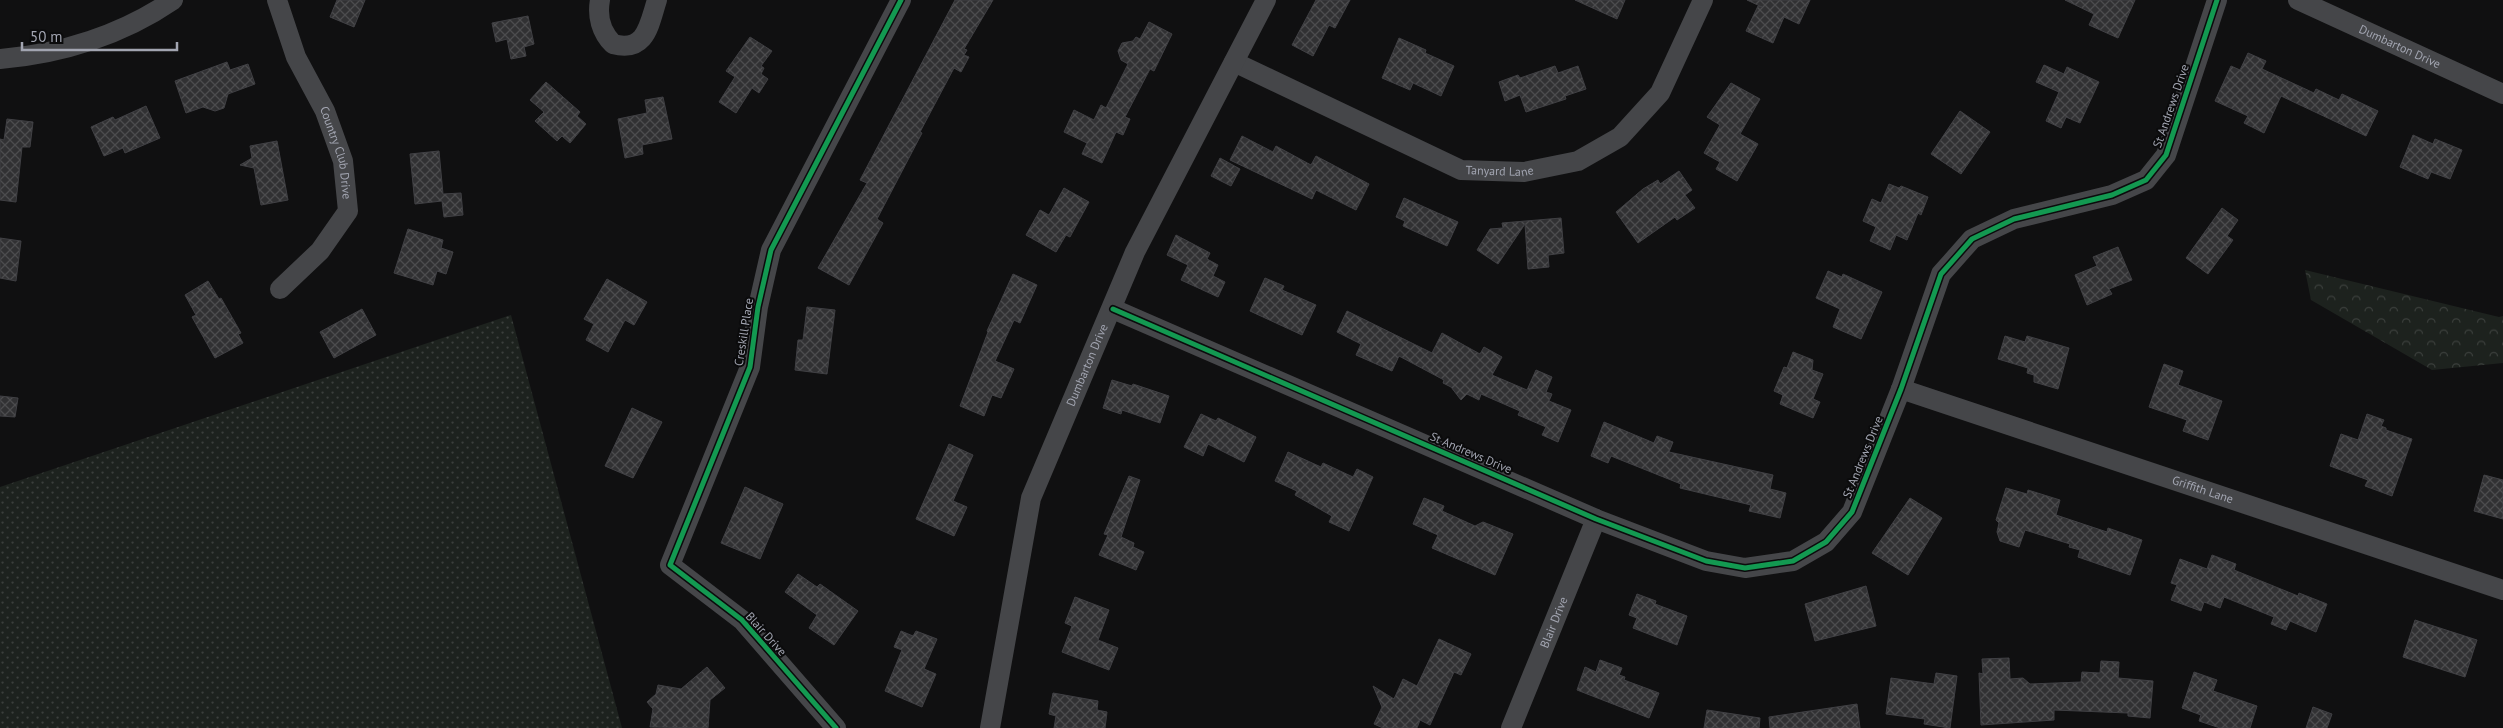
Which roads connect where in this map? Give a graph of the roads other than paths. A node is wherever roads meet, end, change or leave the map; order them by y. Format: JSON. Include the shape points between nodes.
{"nodes":[{"id":1,"x":173,"y":0,"type":"edge"},
{"id":2,"x":277,"y":0,"type":"edge"},
{"id":3,"x":600,"y":0,"type":"edge"},
{"id":4,"x":657,"y":0,"type":"edge"},
{"id":5,"x":901,"y":0,"type":"edge"},
{"id":6,"x":1266,"y":0,"type":"edge"},
{"id":7,"x":1703,"y":0,"type":"edge"},
{"id":8,"x":2217,"y":0,"type":"edge"},
{"id":9,"x":2298,"y":0,"type":"edge"},
{"id":10,"x":0,"y":59,"type":"edge"},
{"id":11,"x":1234,"y":62,"type":"junction"},
{"id":12,"x":2503,"y":94,"type":"edge"},
{"id":13,"x":280,"y":289,"type":"dead end"},
{"id":14,"x":1113,"y":309,"type":"junction"},
{"id":15,"x":1901,"y":389,"type":"junction"},
{"id":16,"x":1596,"y":518,"type":"junction"},
{"id":17,"x":670,"y":565,"type":"joint"},
{"id":18,"x":2503,"y":590,"type":"edge"},
{"id":19,"x":836,"y":728,"type":"edge"},
{"id":20,"x":990,"y":728,"type":"edge"},
{"id":21,"x":1511,"y":728,"type":"edge"}],
"edges":[{"from":1,"to":10,"type":"street","via":[[158,11],[95,40],[31,56]]},
{"from":2,"to":13,"type":"street","name":"Country Club Drive","via":[[296,57],[325,111],[343,161],[348,211],[320,252]]},
{"from":3,"to":4,"type":"street","via":[[601,27],[613,44],[622,46],[634,45],[647,32]]},
{"from":5,"to":17,"type":"street","name":"Creskill Place","via":[[771,250],[758,306],[750,367]]},
{"from":6,"to":11,"type":"street","name":"Dumbarton Drive"},
{"from":7,"to":11,"type":"street","name":"Tanyard Lane","via":[[1660,94],[1620,137],[1578,161],[1524,172],[1461,170]]},
{"from":8,"to":15,"type":"street","name":"St Andrews Drive","via":[[2166,155],[2146,180],[2112,195],[2014,219],[1972,239],[1942,274]]},
{"from":9,"to":12,"type":"street","name":"Dumbarton Drive"},
{"from":11,"to":14,"type":"street","name":"Dumbarton Drive","via":[[1135,252]]},
{"from":14,"to":16,"type":"street","name":"St Andrews Drive"},
{"from":14,"to":20,"type":"street","name":"Dumbarton Drive","via":[[1031,498]]},
{"from":15,"to":16,"type":"street","name":"St Andrews Drive","via":[[1852,512],[1826,542],[1793,561],[1745,568],[1706,561]]},
{"from":15,"to":18,"type":"street","name":"Griffith Lane"},
{"from":16,"to":21,"type":"street","name":"Blair Drive"},
{"from":17,"to":19,"type":"street","name":"Blair Drive","via":[[742,620]]}]}
